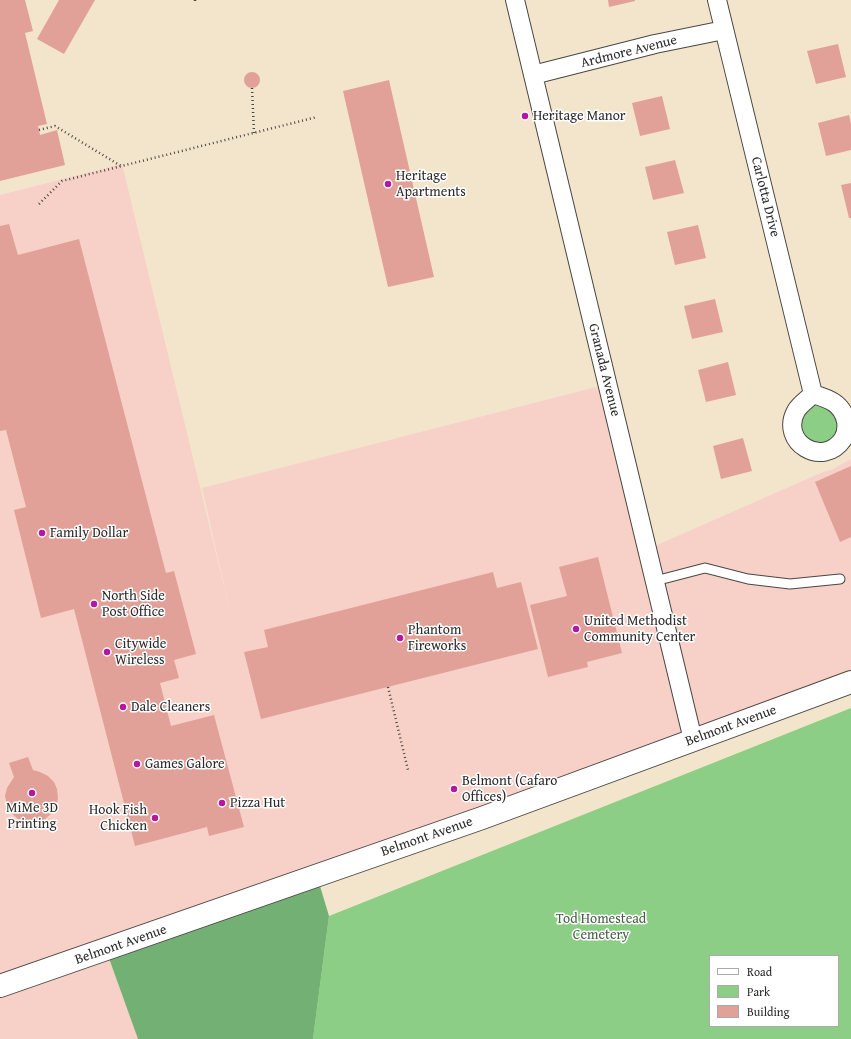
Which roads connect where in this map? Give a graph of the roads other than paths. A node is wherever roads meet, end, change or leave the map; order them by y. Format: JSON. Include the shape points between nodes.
{"nodes":[{"id":1,"x":516,"y":0,"type":"edge"},
{"id":2,"x":717,"y":0,"type":"edge"},
{"id":3,"x":724,"y":30,"type":"junction"},
{"id":4,"x":533,"y":76,"type":"junction"},
{"id":5,"x":813,"y":394,"type":"dead end"},
{"id":6,"x":840,"y":579,"type":"dead end"},
{"id":7,"x":655,"y":581,"type":"junction"},
{"id":8,"x":851,"y":682,"type":"edge"},
{"id":9,"x":693,"y":740,"type":"junction"},
{"id":10,"x":0,"y":986,"type":"edge"}],
"edges":[{"from":1,"to":4,"type":"street","name":"Granada Avenue"},
{"from":2,"to":3,"type":"street","name":"Carlotta Drive"},
{"from":3,"to":4,"type":"street","name":"Ardmore Avenue","via":[[655,44]]},
{"from":3,"to":5,"type":"street","name":"Carlotta Drive"},
{"from":4,"to":7,"type":"street","name":"Granada Avenue"},
{"from":6,"to":7,"type":"lane","via":[[790,584],[748,579],[705,568]]},
{"from":7,"to":9,"type":"street","name":"Granada Avenue"},
{"from":8,"to":9,"type":"main road","name":"Belmont Avenue"},
{"from":9,"to":10,"type":"main road","name":"Belmont Avenue","via":[[475,820]]}]}
